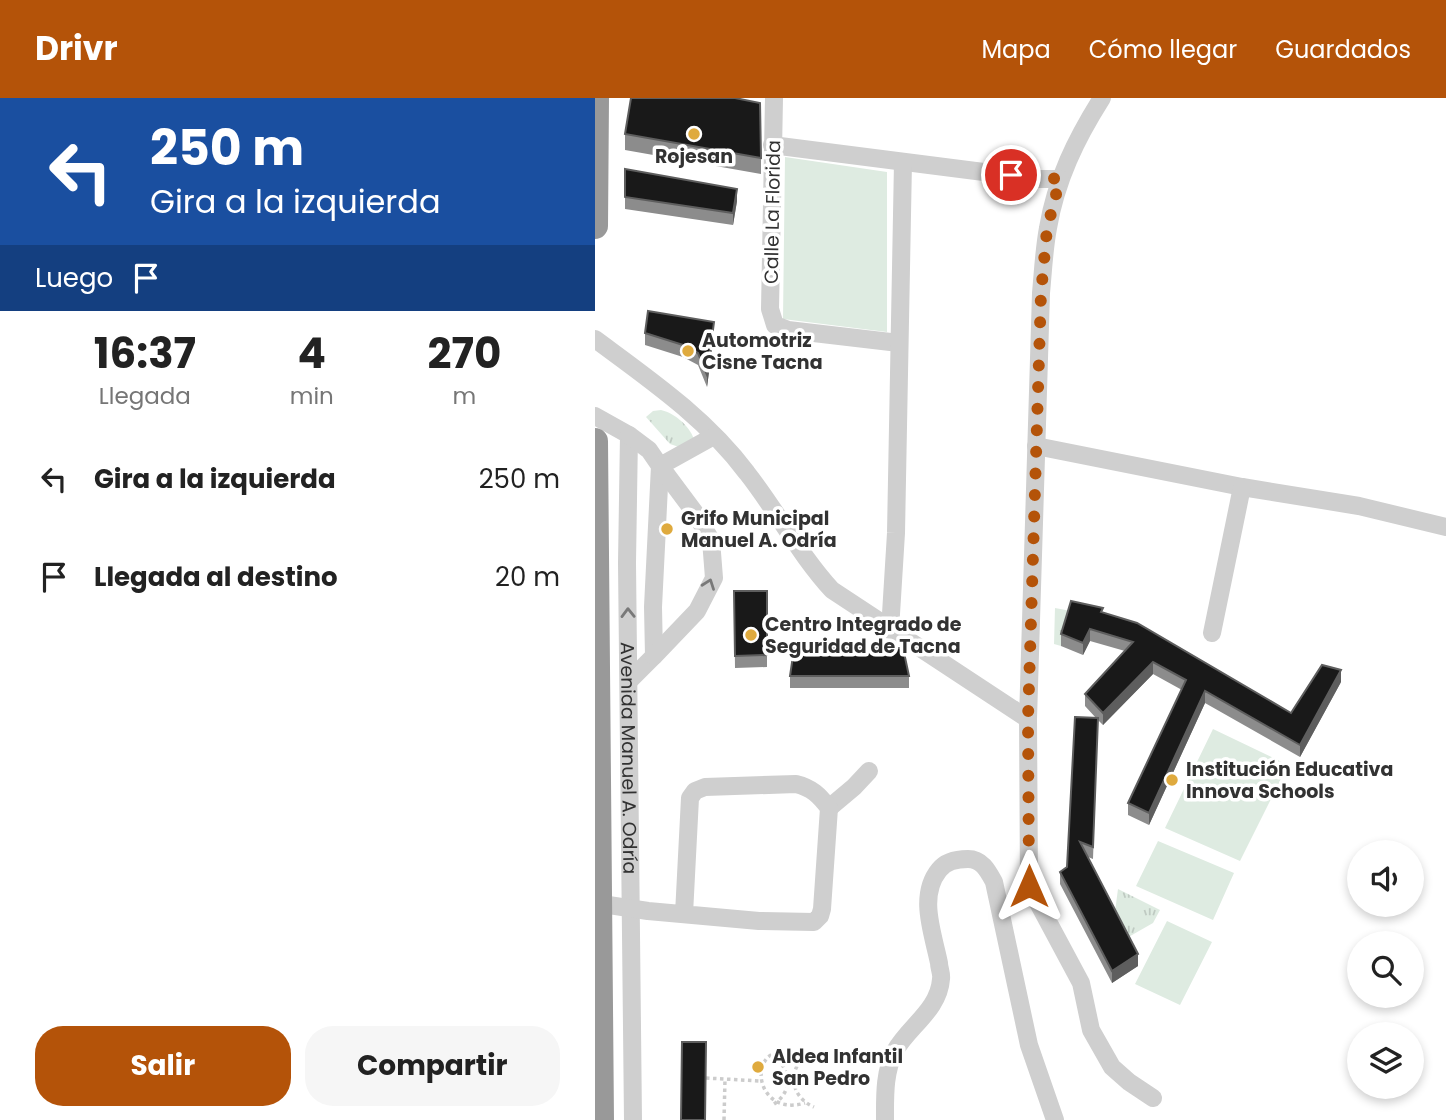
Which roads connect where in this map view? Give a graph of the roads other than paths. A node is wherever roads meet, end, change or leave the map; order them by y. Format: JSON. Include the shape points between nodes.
{"nodes":[{"id":1,"x":596,"y":98,"type":"edge"},
{"id":2,"x":774,"y":98,"type":"edge"},
{"id":3,"x":1102,"y":98,"type":"edge"},
{"id":4,"x":772,"y":145,"type":"junction"},
{"id":5,"x":903,"y":162,"type":"junction"},
{"id":6,"x":1060,"y":179,"type":"junction"},
{"id":7,"x":595,"y":226,"type":"edge"},
{"id":8,"x":595,"y":339,"type":"edge"},
{"id":9,"x":899,"y":343,"type":"junction"},
{"id":10,"x":595,"y":416,"type":"edge"},
{"id":11,"x":629,"y":435,"type":"junction"},
{"id":12,"x":714,"y":436,"type":"junction"},
{"id":13,"x":595,"y":442,"type":"edge"},
{"id":14,"x":1036,"y":446,"type":"junction"},
{"id":15,"x":660,"y":466,"type":"junction"},
{"id":16,"x":1242,"y":487,"type":"junction"},
{"id":17,"x":1446,"y":527,"type":"edge"},
{"id":18,"x":890,"y":629,"type":"junction"},
{"id":19,"x":1212,"y":633,"type":"dead end"},
{"id":20,"x":653,"y":656,"type":"junction"},
{"id":21,"x":629,"y":681,"type":"junction"},
{"id":22,"x":629,"y":706,"type":"junction"},
{"id":23,"x":596,"y":709,"type":"edge"},
{"id":24,"x":1028,"y":719,"type":"junction"},
{"id":25,"x":869,"y":771,"type":"dead end"},
{"id":26,"x":829,"y":808,"type":"junction"},
{"id":27,"x":597,"y":904,"type":"edge"},
{"id":28,"x":632,"y":909,"type":"junction"},
{"id":29,"x":684,"y":914,"type":"junction"},
{"id":30,"x":1153,"y":1098,"type":"dead end"},
{"id":31,"x":601,"y":1120,"type":"edge"},
{"id":32,"x":633,"y":1120,"type":"edge"},
{"id":33,"x":885,"y":1120,"type":"edge"},
{"id":34,"x":1055,"y":1120,"type":"edge"}],
"edges":[{"from":1,"to":7,"type":"highway"},
{"from":2,"to":4,"type":"street","name":"Calle La Florida"},
{"from":3,"to":6,"type":"street","via":[[1079,134]]},
{"from":4,"to":5,"type":"street"},
{"from":4,"to":9,"type":"street","name":"Calle La Florida","via":[[771,309],[775,325]]},
{"from":5,"to":6,"type":"street"},
{"from":5,"to":9,"type":"street"},
{"from":6,"to":14,"type":"street","via":[[1047,229],[1041,293]]},
{"from":8,"to":12,"type":"street","via":[[664,388]]},
{"from":9,"to":18,"type":"street","via":[[897,533]]},
{"from":10,"to":11,"type":"street"},
{"from":11,"to":15,"type":"street","via":[[649,450]]},
{"from":21,"to":11,"type":"street","name":"Avenida Manuel A. Odría","one_way":true},
{"from":12,"to":15,"type":"street"},
{"from":12,"to":18,"type":"street","via":[[746,470],[815,572],[832,590]]},
{"from":13,"to":23,"type":"highway","name":"Avenida Manuel A. Odría"},
{"from":14,"to":16,"type":"street"},
{"from":14,"to":24,"type":"street"},
{"from":15,"to":20,"type":"street"},
{"from":20,"to":15,"type":"street","one_way":true,"via":[[697,611],[714,578],[711,540]]},
{"from":16,"to":17,"type":"street","via":[[1359,506]]},
{"from":16,"to":19,"type":"street"},
{"from":18,"to":24,"type":"street"},
{"from":20,"to":21,"type":"street"},
{"from":21,"to":22,"type":"street","name":"Avenida Manuel A. Odría"},
{"from":22,"to":23,"type":"street"},
{"from":22,"to":28,"type":"street","name":"Avenida Manuel A. Odría"},
{"from":23,"to":27,"type":"highway","name":"Avenida Manuel A. Odría"},
{"from":24,"to":30,"type":"street","via":[[1029,886],[1081,984],[1091,1030],[1112,1067]]},
{"from":25,"to":26,"type":"street"},
{"from":26,"to":29,"type":"street","via":[[818,920],[759,921]]},
{"from":26,"to":29,"type":"street","via":[[810,787],[796,784],[695,791]]},
{"from":27,"to":28,"type":"street"},
{"from":27,"to":31,"type":"highway","name":"Avenida Manuel A. Odría"},
{"from":28,"to":29,"type":"street"},
{"from":28,"to":32,"type":"street","name":"Avenida Manuel A. Odría"},
{"from":33,"to":34,"type":"street","via":[[890,1062],[927,1011],[941,979],[927,900],[931,879],[943,865],[975,859],[994,883],[1029,1045]]}]}
